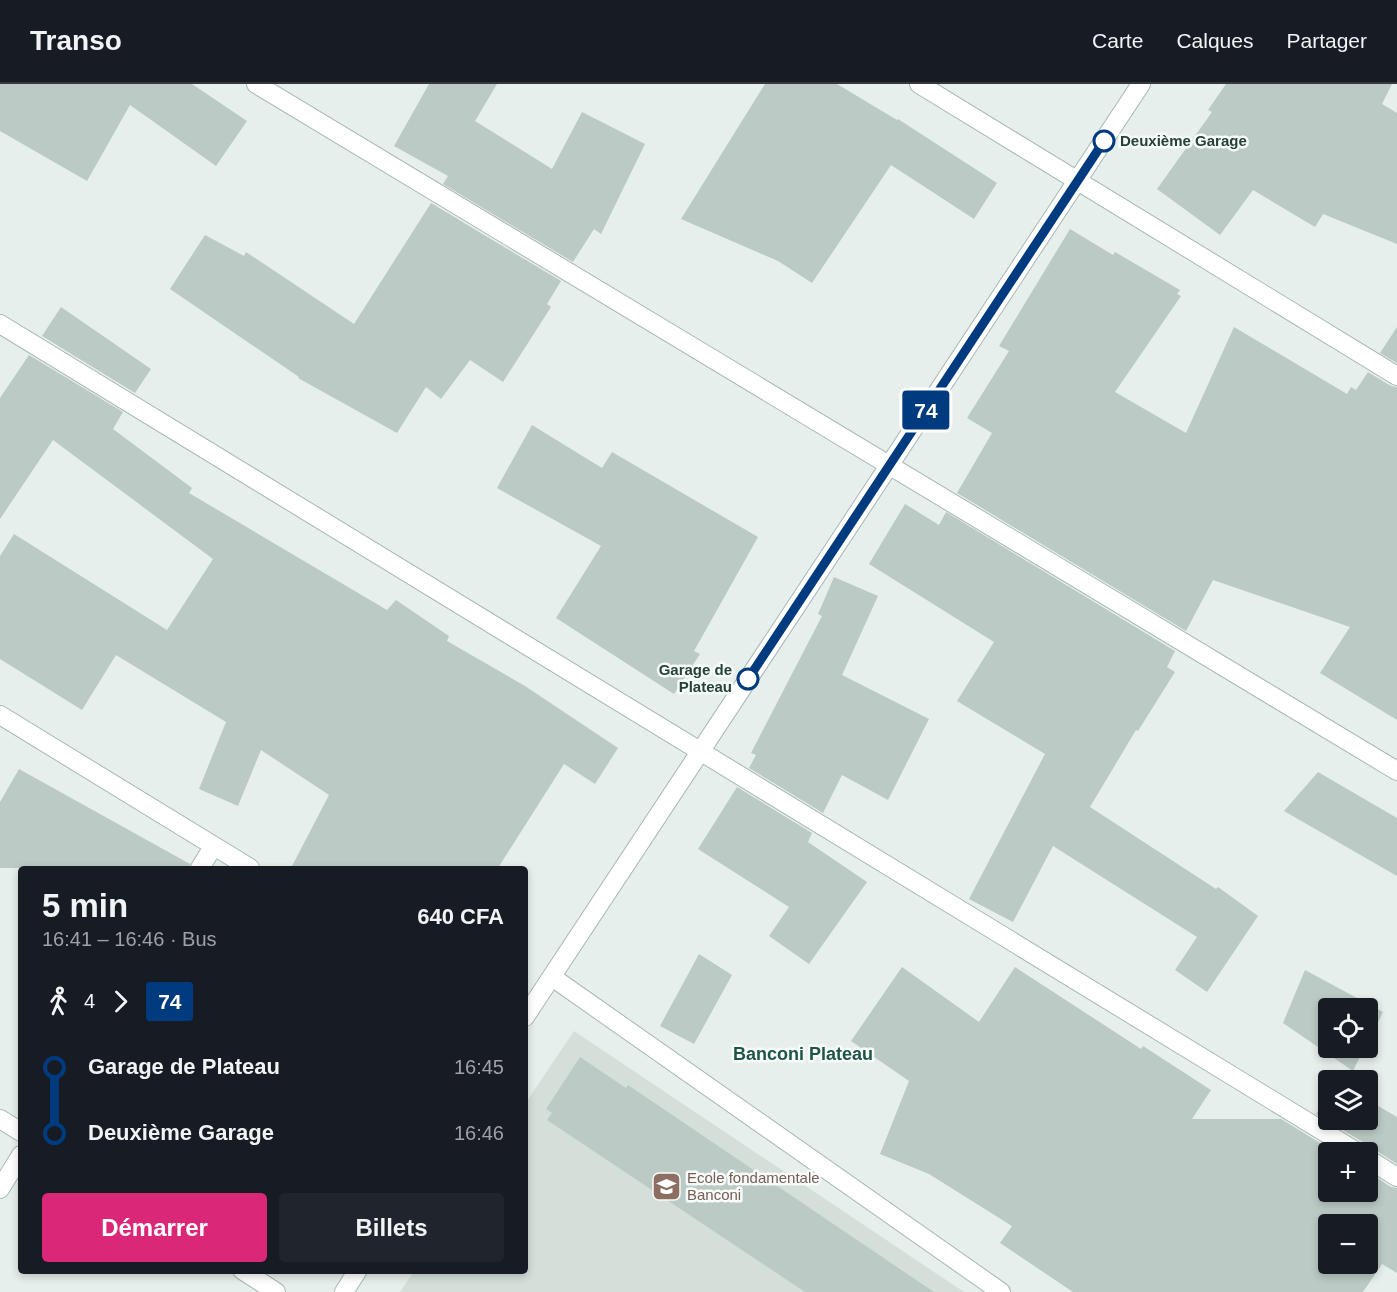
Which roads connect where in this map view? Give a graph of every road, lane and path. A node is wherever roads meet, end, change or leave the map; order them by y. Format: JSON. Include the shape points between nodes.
{"nodes":[{"id":1,"x":256,"y":84,"type":"edge"},
{"id":2,"x":919,"y":84,"type":"edge"},
{"id":3,"x":1141,"y":84,"type":"edge"},
{"id":4,"x":1078,"y":181,"type":"junction"},
{"id":5,"x":0,"y":324,"type":"edge"},
{"id":6,"x":1397,"y":376,"type":"edge"},
{"id":7,"x":889,"y":466,"type":"junction"},
{"id":8,"x":0,"y":715,"type":"edge"},
{"id":9,"x":701,"y":751,"type":"junction"},
{"id":10,"x":1397,"y":771,"type":"edge"},
{"id":11,"x":213,"y":847,"type":"junction"},
{"id":12,"x":201,"y":866,"type":"edge"},
{"id":13,"x":246,"y":866,"type":"edge"},
{"id":14,"x":552,"y":977,"type":"junction"},
{"id":15,"x":528,"y":1013,"type":"edge"},
{"id":16,"x":0,"y":1119,"type":"edge"},
{"id":17,"x":18,"y":1130,"type":"edge"},
{"id":18,"x":1341,"y":1142,"type":"edge"},
{"id":19,"x":18,"y":1160,"type":"edge"},
{"id":20,"x":1378,"y":1165,"type":"edge"},
{"id":21,"x":1397,"y":1177,"type":"edge"},
{"id":22,"x":0,"y":1189,"type":"edge"},
{"id":23,"x":248,"y":1274,"type":"edge"},
{"id":24,"x":355,"y":1274,"type":"edge"},
{"id":25,"x":276,"y":1292,"type":"edge"},
{"id":26,"x":344,"y":1292,"type":"edge"},
{"id":27,"x":1001,"y":1292,"type":"edge"}],
"edges":[{"from":1,"to":7,"type":"street"},
{"from":2,"to":4,"type":"street"},
{"from":3,"to":4,"type":"street"},
{"from":4,"to":6,"type":"street"},
{"from":4,"to":7,"type":"street"},
{"from":5,"to":9,"type":"street"},
{"from":7,"to":9,"type":"street"},
{"from":7,"to":10,"type":"street"},
{"from":8,"to":11,"type":"street"},
{"from":9,"to":14,"type":"street"},
{"from":9,"to":18,"type":"street"},
{"from":11,"to":12,"type":"street"},
{"from":11,"to":13,"type":"street"},
{"from":14,"to":15,"type":"street"},
{"from":14,"to":27,"type":"street"},
{"from":16,"to":17,"type":"street"},
{"from":19,"to":22,"type":"street"},
{"from":20,"to":21,"type":"street"},
{"from":23,"to":25,"type":"street"},
{"from":24,"to":26,"type":"street"}]}
